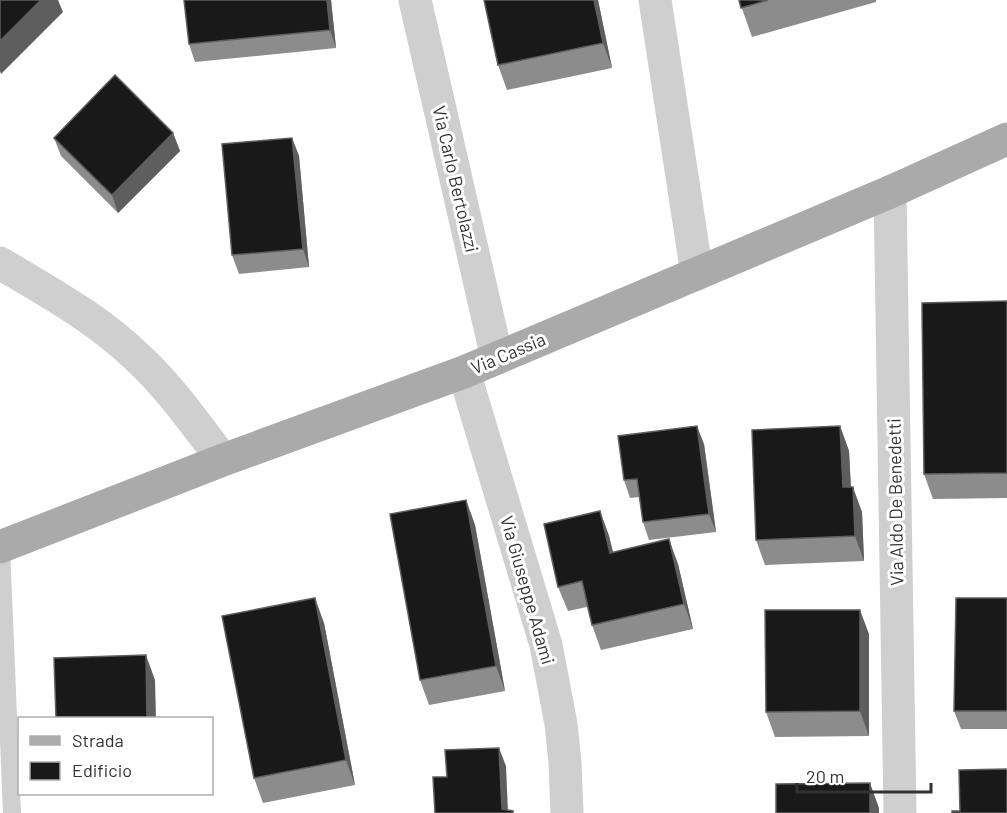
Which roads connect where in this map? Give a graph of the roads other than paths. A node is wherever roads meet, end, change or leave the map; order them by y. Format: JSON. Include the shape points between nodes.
{"nodes":[{"id":1,"x":415,"y":0,"type":"edge"},
{"id":2,"x":655,"y":0,"type":"edge"},
{"id":3,"x":1007,"y":140,"type":"edge"},
{"id":4,"x":890,"y":192,"type":"junction"},
{"id":5,"x":0,"y":263,"type":"edge"},
{"id":6,"x":697,"y":274,"type":"junction"},
{"id":7,"x":497,"y":358,"type":"junction"},
{"id":8,"x":464,"y":372,"type":"junction"},
{"id":9,"x":223,"y":460,"type":"junction"},
{"id":10,"x":0,"y":547,"type":"edge"},
{"id":11,"x":12,"y":813,"type":"edge"},
{"id":12,"x":567,"y":813,"type":"edge"},
{"id":13,"x":900,"y":813,"type":"edge"}],
"edges":[{"from":1,"to":7,"type":"street","name":"Via Carlo Bertolazzi"},
{"from":2,"to":6,"type":"street"},
{"from":3,"to":4,"type":"main road","name":"Via Cassia"},
{"from":4,"to":6,"type":"main road","name":"Via Cassia"},
{"from":4,"to":13,"type":"street","name":"Via Aldo De Benedetti"},
{"from":5,"to":9,"type":"street","via":[[75,307],[138,357]]},
{"from":6,"to":7,"type":"main road","name":"Via Cassia"},
{"from":7,"to":8,"type":"main road","name":"Via Cassia"},
{"from":8,"to":9,"type":"main road","name":"Via Cassia"},
{"from":8,"to":12,"type":"street","name":"Via Giuseppe Adami","via":[[546,645],[561,724]]},
{"from":9,"to":10,"type":"main road","name":"Via Cassia"},
{"from":10,"to":11,"type":"lane"}]}
